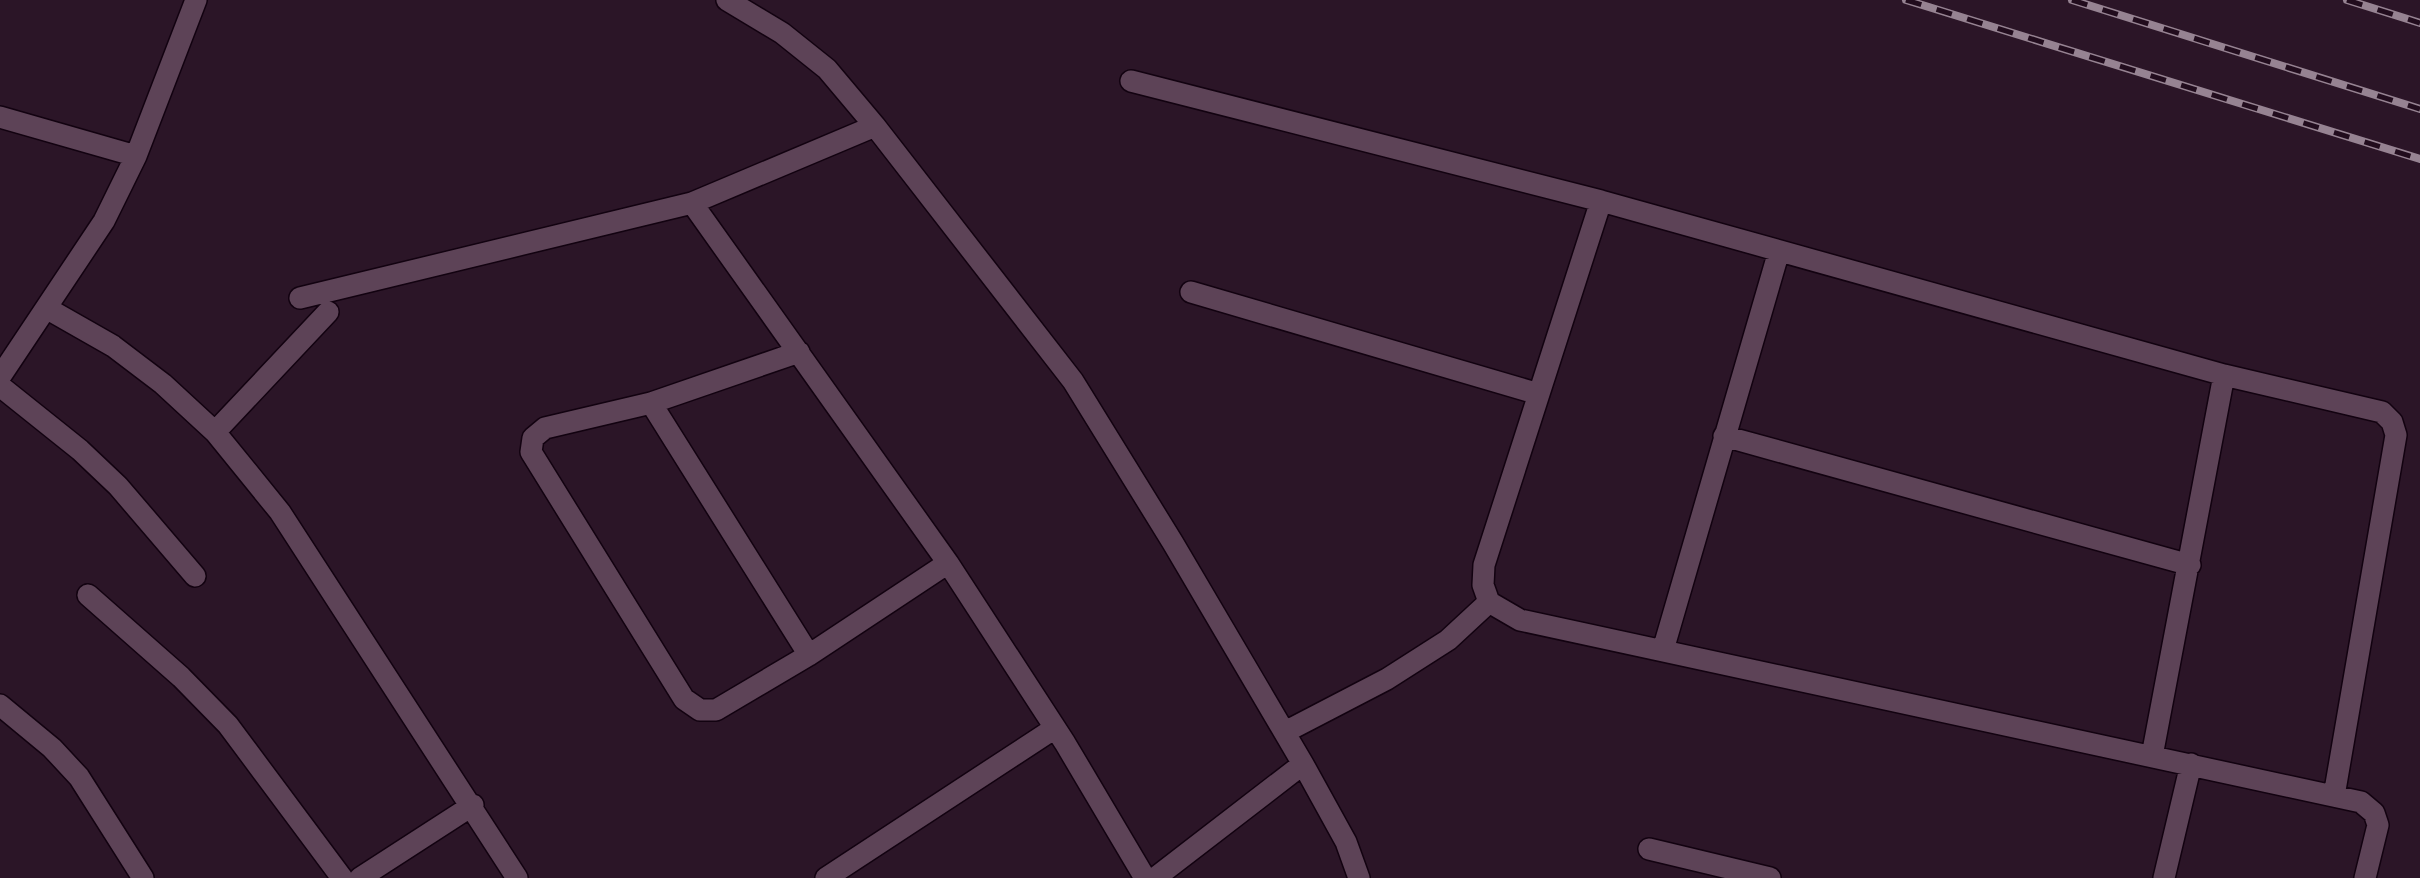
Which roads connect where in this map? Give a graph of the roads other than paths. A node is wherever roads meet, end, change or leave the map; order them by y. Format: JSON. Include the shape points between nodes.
{"nodes":[{"id":1,"x":196,"y":0,"type":"edge"},
{"id":2,"x":727,"y":0,"type":"edge"},
{"id":3,"x":1131,"y":81,"type":"dead end"},
{"id":4,"x":0,"y":117,"type":"edge"},
{"id":5,"x":875,"y":126,"type":"junction"},
{"id":6,"x":136,"y":156,"type":"junction"},
{"id":7,"x":1601,"y":201,"type":"junction"},
{"id":8,"x":692,"y":203,"type":"junction"},
{"id":9,"x":1779,"y":251,"type":"junction"},
{"id":10,"x":1191,"y":292,"type":"dead end"},
{"id":11,"x":300,"y":298,"type":"dead end"},
{"id":12,"x":48,"y":309,"type":"junction"},
{"id":13,"x":328,"y":312,"type":"dead end"},
{"id":14,"x":799,"y":352,"type":"junction"},
{"id":15,"x":2224,"y":374,"type":"junction"},
{"id":16,"x":0,"y":377,"type":"edge"},
{"id":17,"x":0,"y":386,"type":"edge"},
{"id":18,"x":1539,"y":394,"type":"junction"},
{"id":19,"x":651,"y":403,"type":"junction"},
{"id":20,"x":215,"y":432,"type":"junction"},
{"id":21,"x":1724,"y":436,"type":"junction"},
{"id":22,"x":947,"y":563,"type":"junction"},
{"id":23,"x":2190,"y":565,"type":"junction"},
{"id":24,"x":195,"y":576,"type":"dead end"},
{"id":25,"x":88,"y":595,"type":"dead end"},
{"id":26,"x":1489,"y":601,"type":"junction"},
{"id":27,"x":1663,"y":650,"type":"junction"},
{"id":28,"x":809,"y":655,"type":"junction"},
{"id":29,"x":0,"y":705,"type":"edge"},
{"id":30,"x":1055,"y":728,"type":"junction"},
{"id":31,"x":1285,"y":732,"type":"junction"},
{"id":32,"x":2152,"y":757,"type":"junction"},
{"id":33,"x":1303,"y":764,"type":"junction"},
{"id":34,"x":2191,"y":764,"type":"junction"},
{"id":35,"x":2334,"y":796,"type":"junction"},
{"id":36,"x":473,"y":805,"type":"junction"},
{"id":37,"x":1648,"y":849,"type":"dead end"},
{"id":38,"x":143,"y":878,"type":"edge"},
{"id":39,"x":342,"y":878,"type":"edge"},
{"id":40,"x":360,"y":878,"type":"edge"},
{"id":41,"x":517,"y":878,"type":"edge"},
{"id":42,"x":826,"y":878,"type":"edge"},
{"id":43,"x":1145,"y":878,"type":"edge"},
{"id":44,"x":1155,"y":878,"type":"edge"},
{"id":45,"x":1359,"y":878,"type":"edge"},
{"id":46,"x":1770,"y":878,"type":"edge"},
{"id":47,"x":2164,"y":878,"type":"edge"},
{"id":48,"x":2365,"y":878,"type":"edge"}],
"edges":[{"from":1,"to":6,"type":"street"},
{"from":2,"to":5,"type":"street","via":[[782,33],[827,69]]},
{"from":3,"to":7,"type":"street"},
{"from":4,"to":6,"type":"street"},
{"from":5,"to":8,"type":"street"},
{"from":5,"to":31,"type":"street","via":[[1073,381]]},
{"from":6,"to":12,"type":"street","via":[[104,220]]},
{"from":7,"to":9,"type":"street"},
{"from":7,"to":18,"type":"street"},
{"from":8,"to":11,"type":"street"},
{"from":8,"to":14,"type":"street"},
{"from":9,"to":15,"type":"street"},
{"from":9,"to":21,"type":"street"},
{"from":10,"to":18,"type":"street"},
{"from":12,"to":16,"type":"street"},
{"from":12,"to":20,"type":"street","via":[[113,346]]},
{"from":13,"to":20,"type":"street"},
{"from":14,"to":19,"type":"street"},
{"from":14,"to":22,"type":"street"},
{"from":15,"to":23,"type":"street"},
{"from":15,"to":35,"type":"street","via":[[2382,412],[2396,435]]},
{"from":17,"to":24,"type":"street","via":[[118,486]]},
{"from":18,"to":26,"type":"street","via":[[1484,565],[1483,585]]},
{"from":19,"to":28,"type":"street"},
{"from":19,"to":28,"type":"street","via":[[545,429],[533,438],[531,452],[684,699],[692,705],[716,710]]},
{"from":20,"to":36,"type":"street","via":[[279,512]]},
{"from":21,"to":23,"type":"street"},
{"from":21,"to":27,"type":"street"},
{"from":22,"to":28,"type":"street"},
{"from":22,"to":30,"type":"street"},
{"from":23,"to":32,"type":"street"},
{"from":25,"to":39,"type":"street","via":[[228,725]]},
{"from":26,"to":27,"type":"street","via":[[1520,620]]},
{"from":26,"to":31,"type":"street","via":[[1448,640],[1387,679]]},
{"from":27,"to":32,"type":"street"},
{"from":29,"to":38,"type":"street","via":[[79,777]]},
{"from":30,"to":42,"type":"street"},
{"from":30,"to":43,"type":"street"},
{"from":31,"to":33,"type":"street"},
{"from":32,"to":34,"type":"street"},
{"from":33,"to":44,"type":"street"},
{"from":33,"to":45,"type":"street","via":[[1346,842]]},
{"from":34,"to":35,"type":"street"},
{"from":34,"to":47,"type":"street"},
{"from":35,"to":48,"type":"street","via":[[2361,802],[2374,813],[2378,825]]},
{"from":36,"to":40,"type":"street"},
{"from":36,"to":41,"type":"street"},
{"from":37,"to":46,"type":"street"}]}
